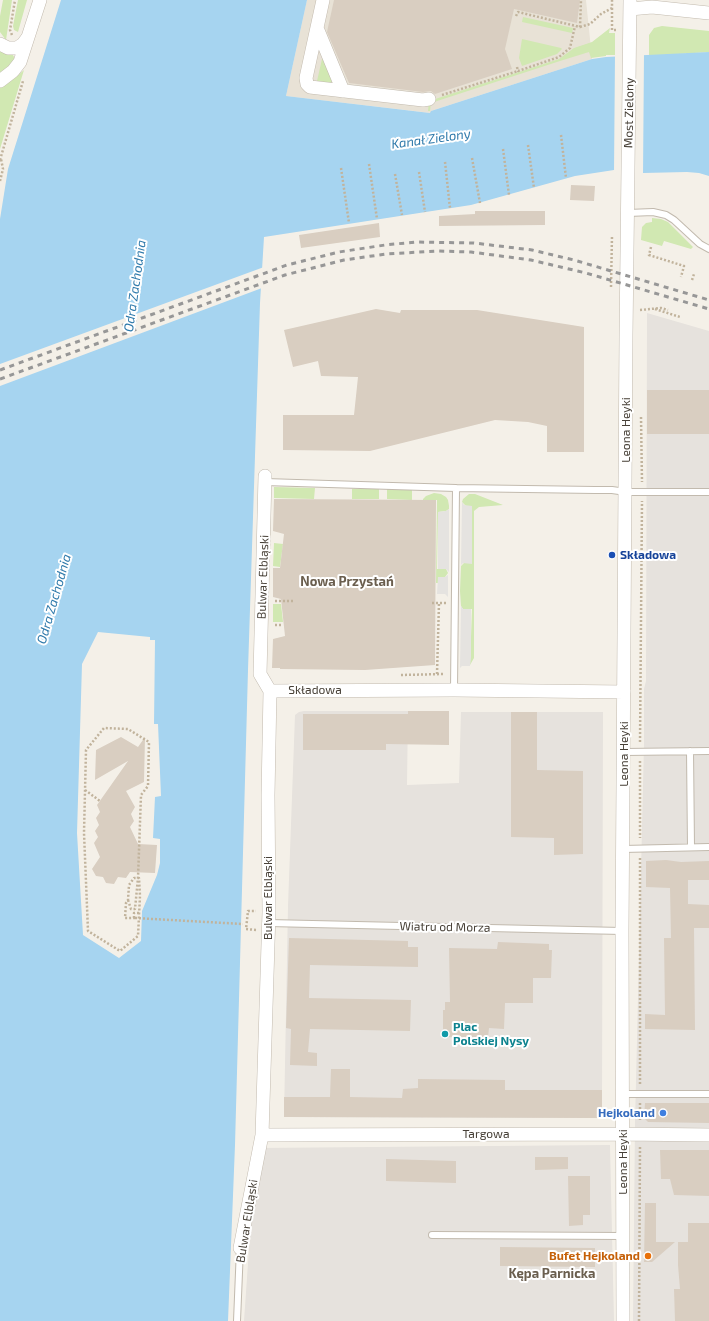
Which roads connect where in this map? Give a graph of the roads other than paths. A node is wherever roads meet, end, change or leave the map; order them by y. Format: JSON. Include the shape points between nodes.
{"nodes":[{"id":1,"x":40,"y":0,"type":"edge"},
{"id":2,"x":323,"y":0,"type":"edge"},
{"id":3,"x":630,"y":4,"type":"edge"},
{"id":4,"x":709,"y":13,"type":"edge"},
{"id":5,"x":317,"y":28,"type":"junction"},
{"id":6,"x":29,"y":36,"type":"junction"},
{"id":7,"x":0,"y":44,"type":"edge"},
{"id":8,"x":0,"y":81,"type":"edge"},
{"id":9,"x":343,"y":91,"type":"junction"},
{"id":10,"x":429,"y":99,"type":"road end"},
{"id":11,"x":628,"y":186,"type":"joint"},
{"id":12,"x":628,"y":213,"type":"junction"},
{"id":13,"x":709,"y":249,"type":"edge"},
{"id":14,"x":265,"y":479,"type":"joint"},
{"id":15,"x":456,"y":488,"type":"junction"},
{"id":16,"x":626,"y":492,"type":"junction"},
{"id":17,"x":709,"y":492,"type":"edge"},
{"id":18,"x":270,"y":690,"type":"junction"},
{"id":19,"x":454,"y":690,"type":"junction"},
{"id":20,"x":624,"y":692,"type":"junction"},
{"id":21,"x":690,"y":751,"type":"junction"},
{"id":22,"x":709,"y":751,"type":"edge"},
{"id":23,"x":624,"y":752,"type":"junction"},
{"id":24,"x":691,"y":847,"type":"junction"},
{"id":25,"x":709,"y":847,"type":"edge"},
{"id":26,"x":623,"y":849,"type":"junction"},
{"id":27,"x":268,"y":923,"type":"junction"},
{"id":28,"x":622,"y":931,"type":"junction"},
{"id":29,"x":623,"y":1094,"type":"junction"},
{"id":30,"x":709,"y":1094,"type":"edge"},
{"id":31,"x":262,"y":1134,"type":"junction"},
{"id":32,"x":623,"y":1134,"type":"junction"},
{"id":33,"x":709,"y":1135,"type":"edge"},
{"id":34,"x":432,"y":1235,"type":"dead end"},
{"id":35,"x":623,"y":1236,"type":"junction"},
{"id":36,"x":240,"y":1248,"type":"joint"},
{"id":37,"x":238,"y":1321,"type":"edge"},
{"id":38,"x":623,"y":1321,"type":"edge"}],
"edges":[{"from":1,"to":6,"type":"street"},
{"from":2,"to":5,"type":"street"},
{"from":3,"to":4,"type":"street"},
{"from":3,"to":11,"type":"street","name":"Most Zielony","via":[[624,38]]},
{"from":5,"to":9,"type":"street"},
{"from":5,"to":9,"type":"street","via":[[306,78],[307,84],[310,87]]},
{"from":6,"to":7,"type":"street","via":[[17,48],[8,48]]},
{"from":6,"to":8,"type":"street","via":[[18,66]]},
{"from":9,"to":10,"type":"street"},
{"from":11,"to":12,"type":"street","name":"Leona Heyki"},
{"from":12,"to":13,"type":"lane","via":[[653,212],[666,215]]},
{"from":12,"to":16,"type":"street","name":"Leona Heyki"},
{"from":14,"to":15,"type":"lane"},
{"from":14,"to":18,"type":"street","name":"Bulwar Elbląski","via":[[260,674]]},
{"from":15,"to":16,"type":"lane"},
{"from":15,"to":19,"type":"lane"},
{"from":16,"to":17,"type":"lane"},
{"from":16,"to":20,"type":"street","name":"Leona Heyki"},
{"from":18,"to":19,"type":"street","name":"Składowa"},
{"from":18,"to":27,"type":"street","name":"Bulwar Elbląski"},
{"from":19,"to":20,"type":"street","name":"Składowa"},
{"from":20,"to":23,"type":"street","name":"Leona Heyki"},
{"from":21,"to":22,"type":"lane"},
{"from":21,"to":23,"type":"lane"},
{"from":21,"to":24,"type":"lane"},
{"from":23,"to":26,"type":"street","name":"Leona Heyki"},
{"from":24,"to":25,"type":"lane"},
{"from":24,"to":26,"type":"lane"},
{"from":26,"to":28,"type":"street","name":"Leona Heyki"},
{"from":27,"to":28,"type":"lane","name":"Wiatru od Morza"},
{"from":27,"to":31,"type":"street","name":"Bulwar Elbląski"},
{"from":28,"to":29,"type":"street","name":"Leona Heyki"},
{"from":29,"to":30,"type":"lane"},
{"from":29,"to":32,"type":"street","name":"Leona Heyki"},
{"from":31,"to":32,"type":"street","name":"Targowa"},
{"from":31,"to":36,"type":"street","name":"Bulwar Elbląski"},
{"from":32,"to":33,"type":"street","name":"Targowa"},
{"from":32,"to":35,"type":"street","name":"Leona Heyki"},
{"from":34,"to":35,"type":"lane"},
{"from":35,"to":38,"type":"street","name":"Leona Heyki"},
{"from":36,"to":37,"type":"lane","name":"Bulwar Elbląski"}]}
